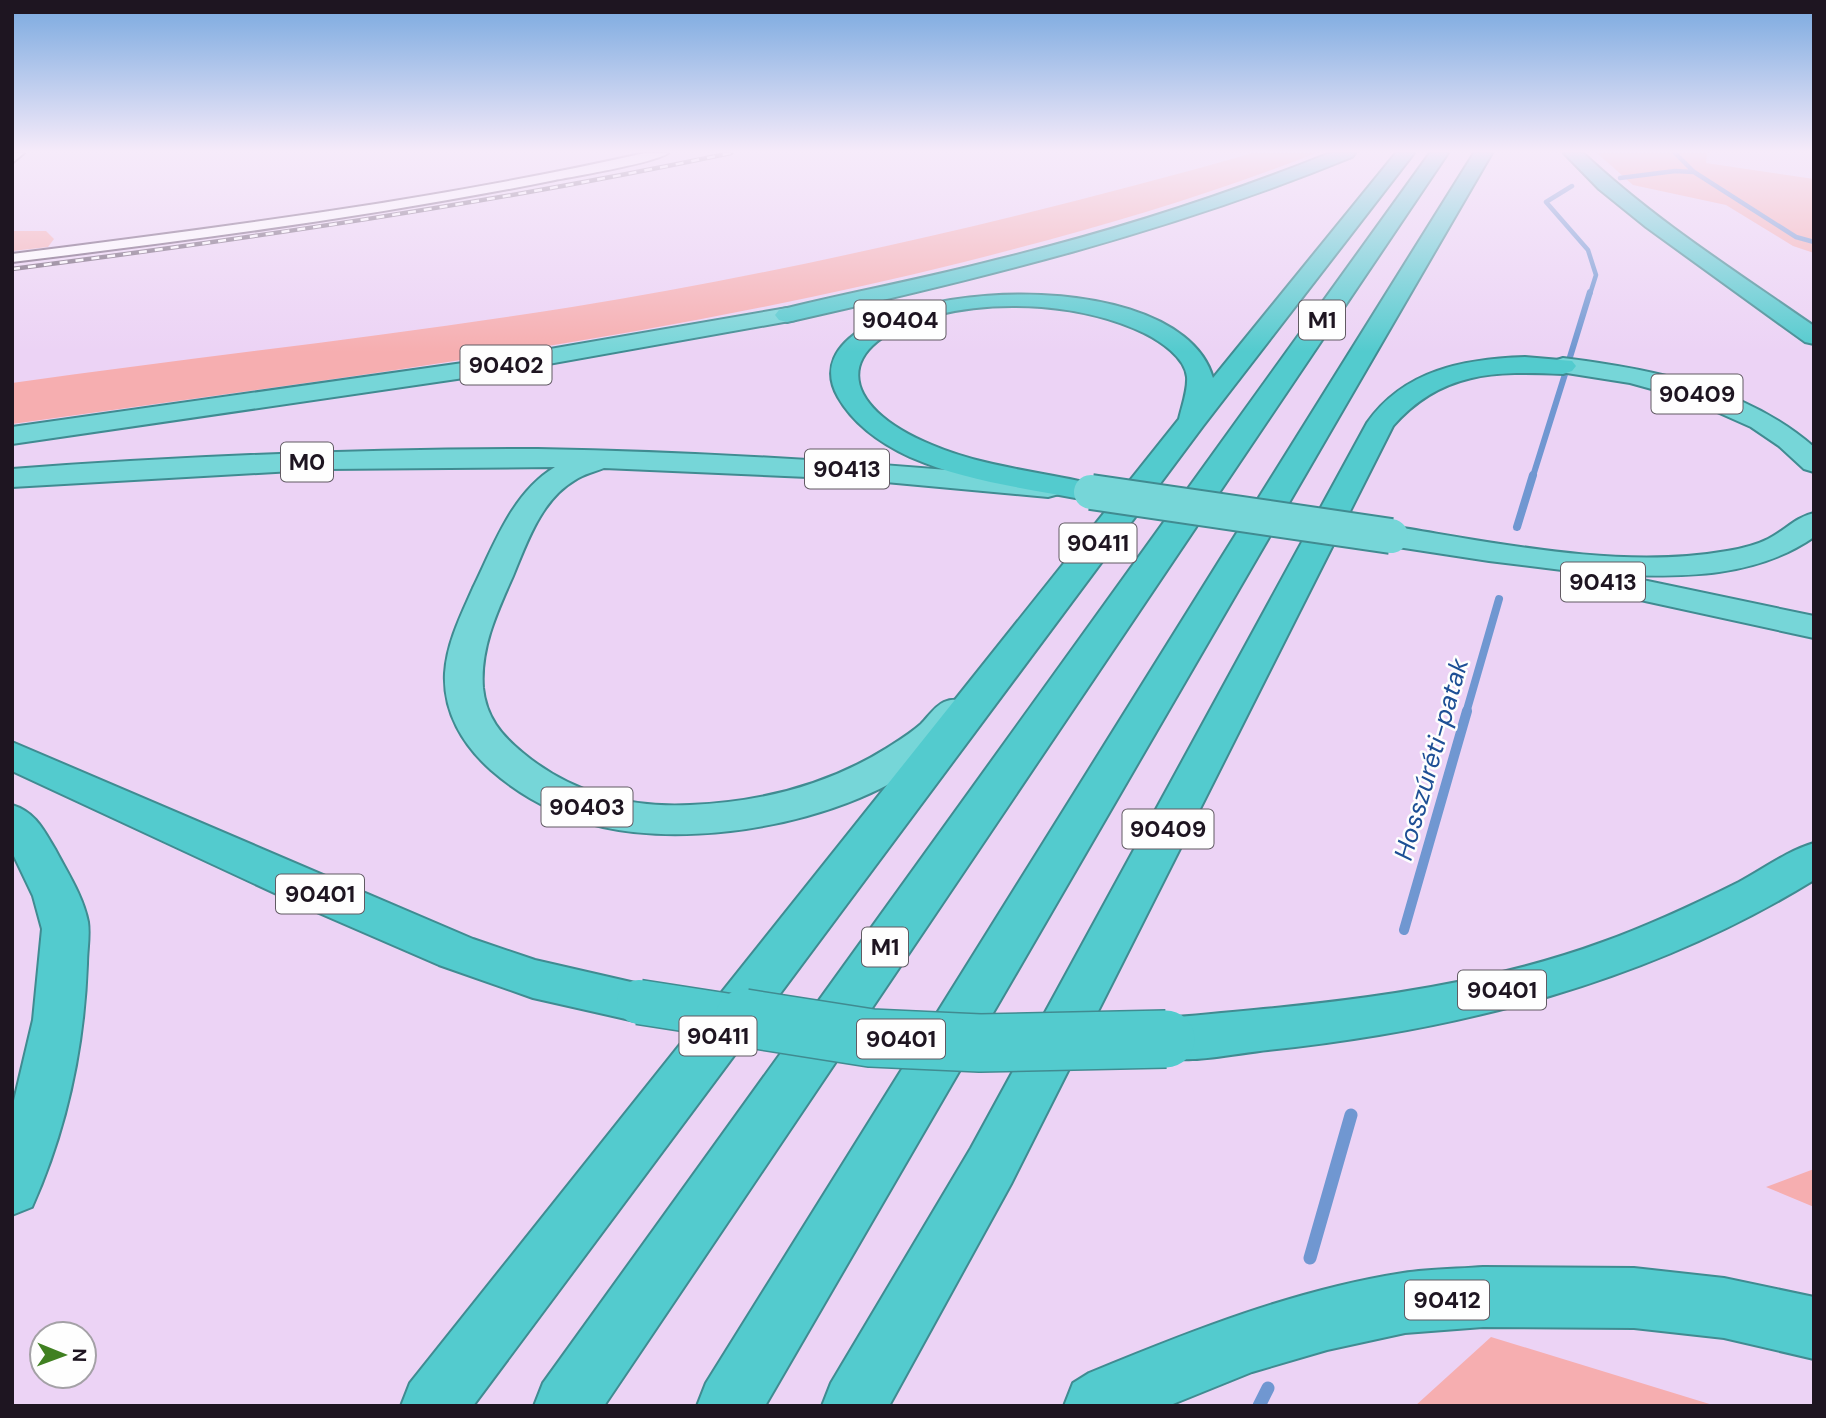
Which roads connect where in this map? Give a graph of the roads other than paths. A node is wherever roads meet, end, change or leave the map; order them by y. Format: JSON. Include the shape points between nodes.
{"nodes":[{"id":1,"x":296,"y":219,"type":"edge"},
{"id":2,"x":1170,"y":219,"type":"edge"},
{"id":3,"x":1352,"y":219,"type":"edge"},
{"id":4,"x":1393,"y":219,"type":"edge"},
{"id":5,"x":1442,"y":219,"type":"edge"},
{"id":6,"x":1652,"y":219,"type":"edge"},
{"id":7,"x":12,"y":258,"type":"edge"},
{"id":8,"x":1746,"y":288,"type":"junction"},
{"id":9,"x":1814,"y":326,"type":"edge"},
{"id":10,"x":1814,"y":337,"type":"edge"},
{"id":11,"x":1193,"y":420,"type":"junction"},
{"id":12,"x":12,"y":436,"type":"edge"},
{"id":13,"x":602,"y":459,"type":"junction"},
{"id":14,"x":1814,"y":463,"type":"edge"},
{"id":15,"x":12,"y":478,"type":"edge"},
{"id":16,"x":1091,"y":492,"type":"junction"},
{"id":17,"x":1814,"y":522,"type":"edge"},
{"id":18,"x":1391,"y":537,"type":"junction"},
{"id":19,"x":1814,"y":627,"type":"edge"},
{"id":20,"x":1003,"y":666,"type":"junction"},
{"id":21,"x":12,"y":755,"type":"edge"},
{"id":22,"x":12,"y":820,"type":"edge"},
{"id":23,"x":1814,"y":859,"type":"edge"},
{"id":24,"x":12,"y":1188,"type":"edge"},
{"id":25,"x":1814,"y":1328,"type":"edge"},
{"id":26,"x":433,"y":1406,"type":"edge"},
{"id":27,"x":566,"y":1406,"type":"edge"},
{"id":28,"x":729,"y":1406,"type":"edge"},
{"id":29,"x":854,"y":1406,"type":"edge"},
{"id":30,"x":1096,"y":1406,"type":"edge"}],
"edges":[{"from":1,"to":7,"type":"street"},
{"from":2,"to":12,"type":"highway","number":"90402","via":[[995,268],[787,315],[443,375]]},
{"from":3,"to":11,"type":"highway","number":"90411"},
{"from":4,"to":27,"type":"highway","number":"M1"},
{"from":5,"to":28,"type":"highway","number":"M1"},
{"from":6,"to":8,"type":"highway"},
{"from":8,"to":9,"type":"highway"},
{"from":8,"to":10,"type":"highway"},
{"from":11,"to":16,"type":"highway","number":"90404","via":[[1200,376],[1182,348],[1148,326],[1094,309],[1026,302],[953,305],[902,319],[855,348],[844,373],[845,386],[857,408],[879,429],[955,463]]},
{"from":11,"to":20,"type":"highway","number":"90411"},
{"from":13,"to":15,"type":"highway","number":"M0","via":[[341,460]]},
{"from":13,"to":16,"type":"highway","number":"90413","via":[[853,470]]},
{"from":13,"to":20,"type":"highway","number":"90403","via":[[560,475],[541,492],[505,556],[469,647],[464,672],[466,703],[475,729],[529,780],[578,804],[619,815],[720,819],[770,811],[811,800],[877,772],[922,743]]},
{"from":14,"to":29,"type":"highway","number":"90409","via":[[1767,425],[1723,403],[1652,382],[1563,366],[1493,367],[1447,376],[1401,400],[1381,423],[991,1166]]},
{"from":16,"to":18,"type":"highway","number":"90413","bridge":true},
{"from":17,"to":18,"type":"highway","via":[[1802,535],[1763,553],[1677,566],[1597,564]]},
{"from":18,"to":19,"type":"highway","number":"90413"},
{"from":20,"to":26,"type":"highway","number":"90411"},
{"from":21,"to":23,"type":"highway","number":"90401","bridge":true,"via":[[312,891],[533,979],[639,1002],[870,1038],[981,1043],[1166,1039],[1335,1022],[1522,985],[1589,966],[1679,932]]},
{"from":22,"to":24,"type":"highway","via":[[45,875],[64,919],[62,1003],[51,1067]]},
{"from":25,"to":30,"type":"highway","number":"90412","via":[[1724,1308],[1634,1298],[1483,1297],[1405,1303],[1252,1341]]}]}
